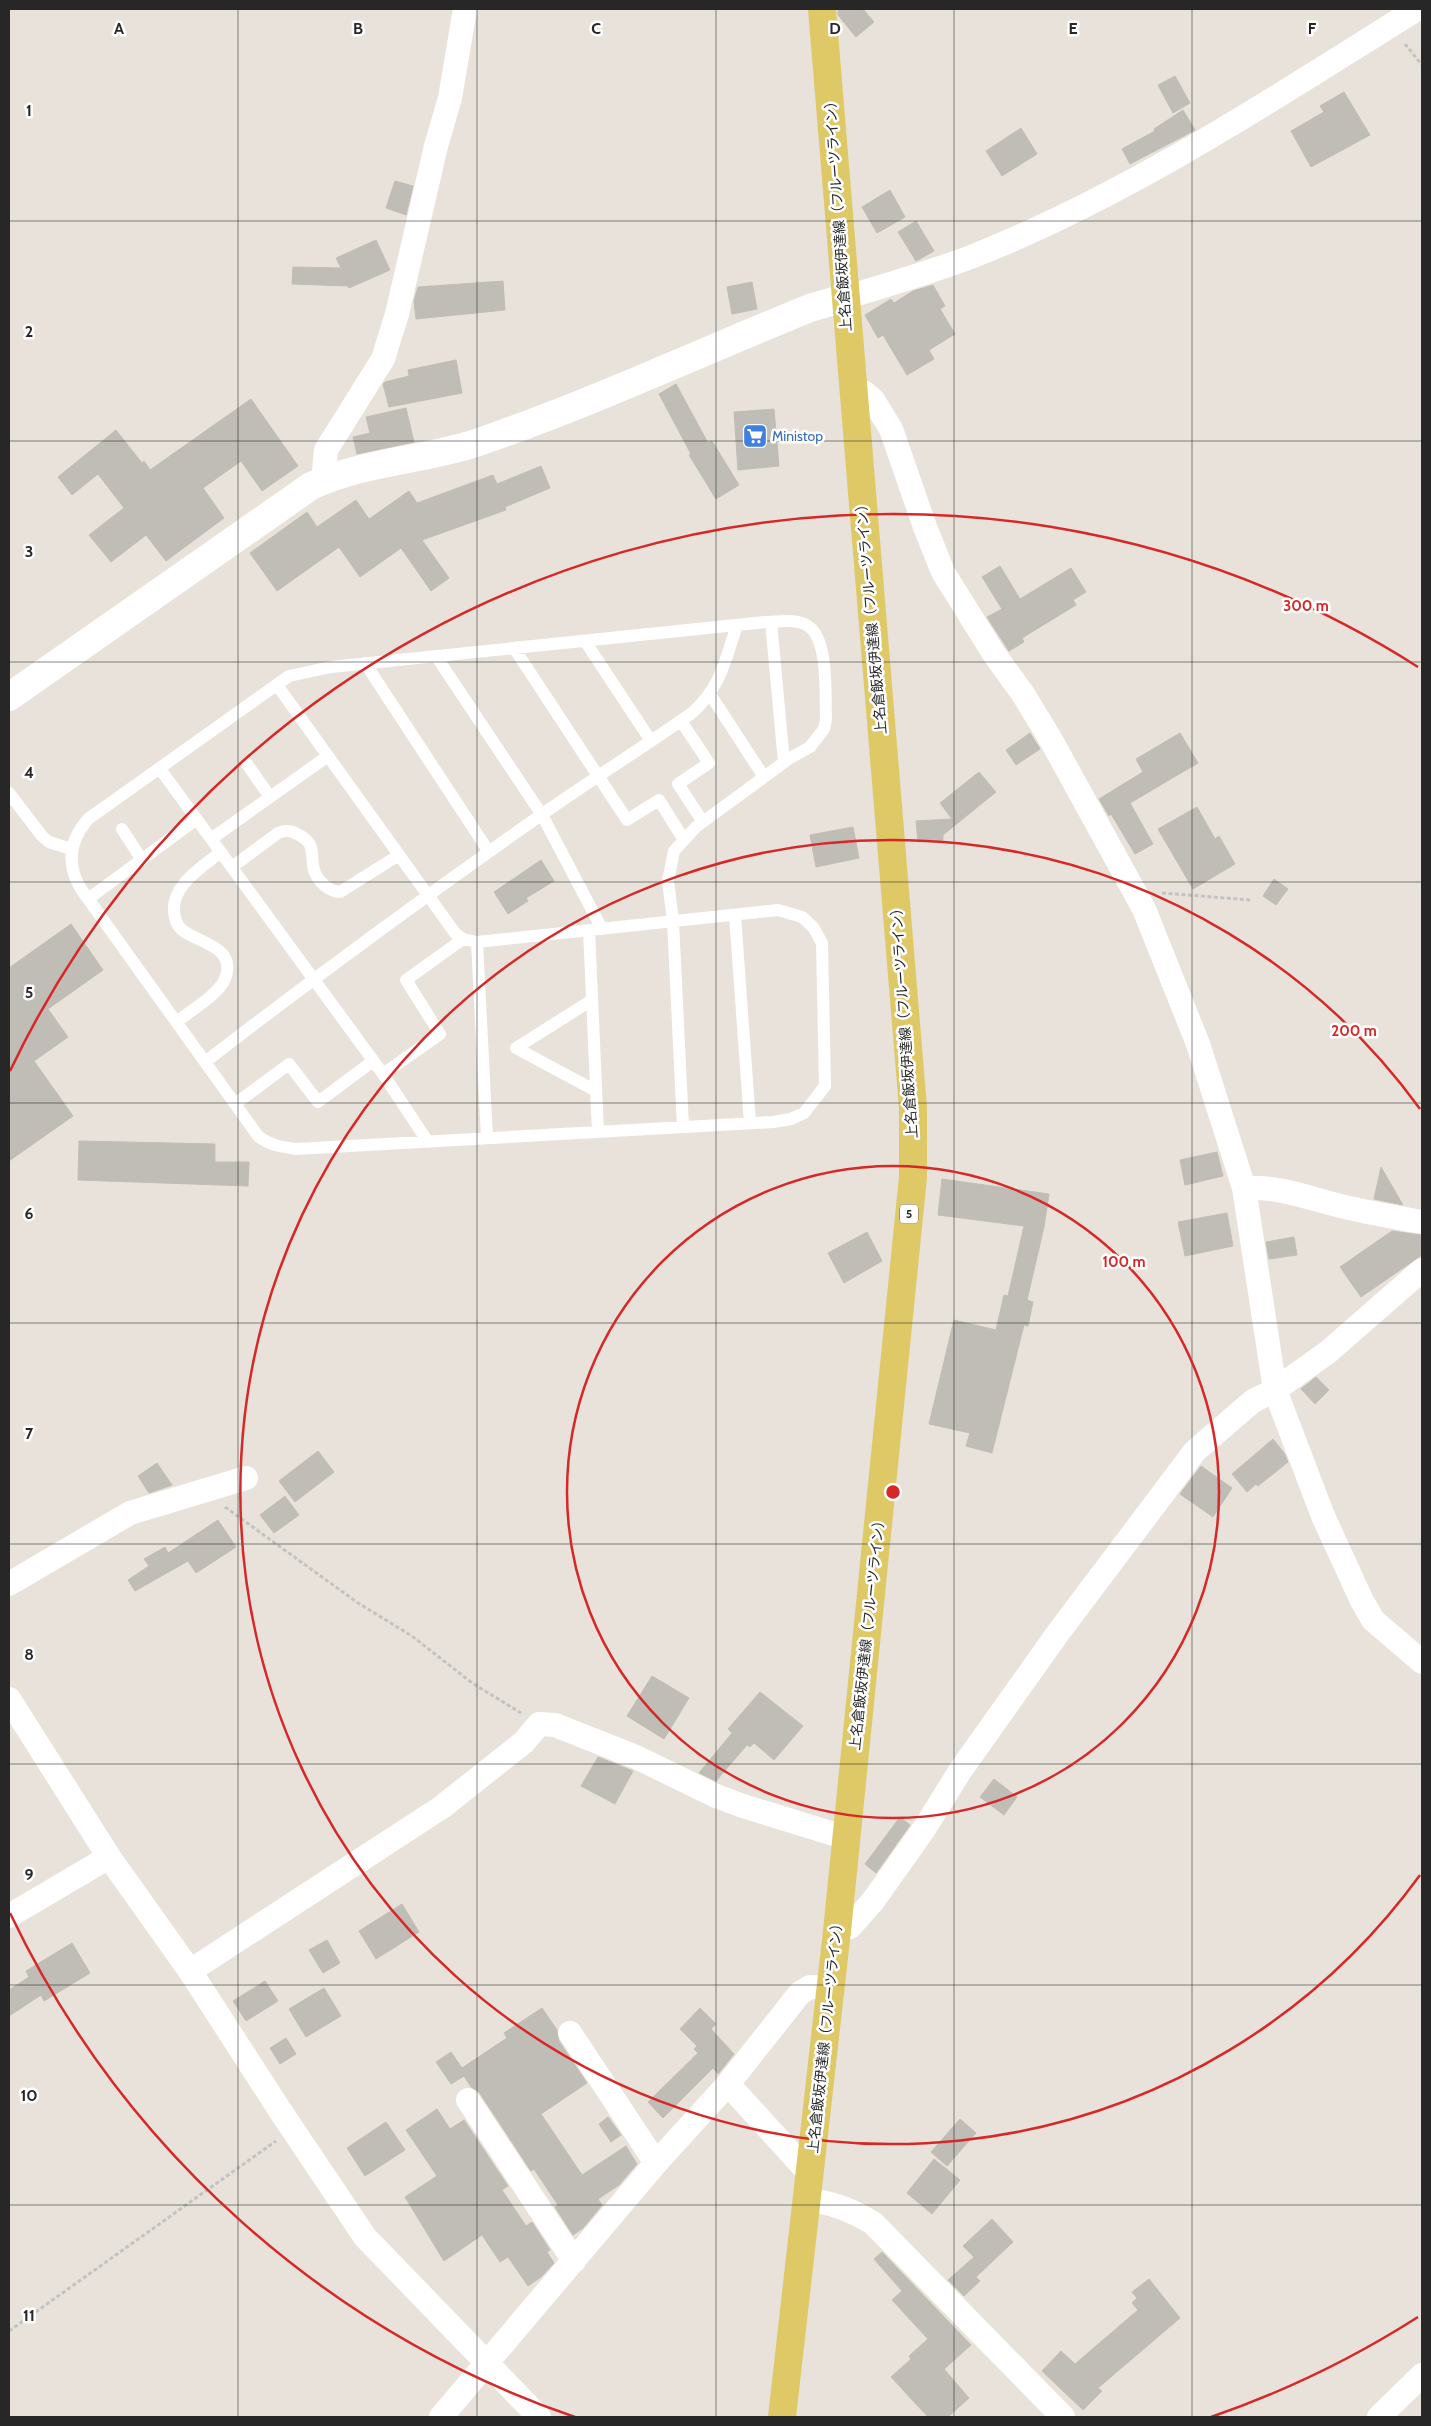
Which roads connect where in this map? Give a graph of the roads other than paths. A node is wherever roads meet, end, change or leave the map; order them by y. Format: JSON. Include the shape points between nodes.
{"nodes":[{"id":1,"x":466,"y":9,"type":"edge"},
{"id":2,"x":822,"y":9,"type":"edge"},
{"id":3,"x":1417,"y":9,"type":"edge"},
{"id":4,"x":844,"y":298,"type":"junction"},
{"id":5,"x":852,"y":390,"type":"junction"},
{"id":6,"x":323,"y":481,"type":"junction"},
{"id":7,"x":771,"y":622,"type":"junction"},
{"id":8,"x":737,"y":625,"type":"junction"},
{"id":9,"x":585,"y":641,"type":"junction"},
{"id":10,"x":514,"y":648,"type":"junction"},
{"id":11,"x":436,"y":656,"type":"junction"},
{"id":12,"x":365,"y":663,"type":"junction"},
{"id":13,"x":277,"y":685,"type":"junction"},
{"id":14,"x":710,"y":694,"type":"junction"},
{"id":15,"x":9,"y":697,"type":"edge"},
{"id":16,"x":681,"y":721,"type":"junction"},
{"id":17,"x":651,"y":741,"type":"junction"},
{"id":18,"x":328,"y":756,"type":"junction"},
{"id":19,"x":784,"y":762,"type":"junction"},
{"id":20,"x":247,"y":764,"type":"dead end"},
{"id":21,"x":160,"y":769,"type":"junction"},
{"id":22,"x":599,"y":776,"type":"junction"},
{"id":23,"x":764,"y":777,"type":"junction"},
{"id":24,"x":9,"y":793,"type":"edge"},
{"id":25,"x":270,"y":797,"type":"junction"},
{"id":26,"x":542,"y":815,"type":"junction"},
{"id":27,"x":197,"y":819,"type":"junction"},
{"id":28,"x":704,"y":822,"type":"junction"},
{"id":29,"x":122,"y":829,"type":"dead end"},
{"id":30,"x":211,"y":839,"type":"junction"},
{"id":31,"x":684,"y":840,"type":"junction"},
{"id":32,"x":71,"y":849,"type":"junction"},
{"id":33,"x":221,"y":852,"type":"junction"},
{"id":34,"x":489,"y":852,"type":"junction"},
{"id":35,"x":399,"y":855,"type":"junction"},
{"id":36,"x":142,"y":860,"type":"junction"},
{"id":37,"x":232,"y":867,"type":"junction"},
{"id":38,"x":428,"y":895,"type":"junction"},
{"id":39,"x":88,"y":899,"type":"junction"},
{"id":40,"x":735,"y":915,"type":"junction"},
{"id":41,"x":673,"y":921,"type":"junction"},
{"id":42,"x":596,"y":929,"type":"junction"},
{"id":43,"x":463,"y":939,"type":"junction"},
{"id":44,"x":477,"y":942,"type":"junction"},
{"id":45,"x":313,"y":978,"type":"junction"},
{"id":46,"x":592,"y":1000,"type":"junction"},
{"id":47,"x":176,"y":1022,"type":"junction"},
{"id":48,"x":373,"y":1061,"type":"junction"},
{"id":49,"x":205,"y":1062,"type":"junction"},
{"id":50,"x":383,"y":1074,"type":"junction"},
{"id":51,"x":596,"y":1091,"type":"junction"},
{"id":52,"x":235,"y":1104,"type":"junction"},
{"id":53,"x":750,"y":1123,"type":"junction"},
{"id":54,"x":683,"y":1127,"type":"junction"},
{"id":55,"x":598,"y":1132,"type":"junction"},
{"id":56,"x":487,"y":1138,"type":"junction"},
{"id":57,"x":428,"y":1142,"type":"junction"},
{"id":58,"x":1244,"y":1188,"type":"junction"},
{"id":59,"x":1422,"y":1222,"type":"edge"},
{"id":60,"x":1422,"y":1270,"type":"edge"},
{"id":61,"x":1275,"y":1390,"type":"junction"},
{"id":62,"x":246,"y":1478,"type":"dead end"},
{"id":63,"x":9,"y":1584,"type":"edge"},
{"id":64,"x":1422,"y":1662,"type":"edge"},
{"id":65,"x":9,"y":1699,"type":"edge"},
{"id":66,"x":846,"y":1838,"type":"junction"},
{"id":67,"x":109,"y":1857,"type":"junction"},
{"id":68,"x":9,"y":1916,"type":"edge"},
{"id":69,"x":837,"y":1931,"type":"junction"},
{"id":70,"x":190,"y":1971,"type":"junction"},
{"id":71,"x":830,"y":1988,"type":"junction"},
{"id":72,"x":570,"y":2033,"type":"dead end"},
{"id":73,"x":728,"y":2084,"type":"junction"},
{"id":74,"x":468,"y":2100,"type":"dead end"},
{"id":75,"x":656,"y":2164,"type":"junction"},
{"id":76,"x":808,"y":2186,"type":"junction"},
{"id":77,"x":574,"y":2261,"type":"junction"},
{"id":78,"x":486,"y":2364,"type":"junction"},
{"id":79,"x":1422,"y":2375,"type":"edge"},
{"id":80,"x":441,"y":2417,"type":"edge"},
{"id":81,"x":539,"y":2417,"type":"edge"},
{"id":82,"x":782,"y":2417,"type":"edge"},
{"id":83,"x":1063,"y":2417,"type":"edge"},
{"id":84,"x":1379,"y":2417,"type":"edge"}],
"edges":[{"from":1,"to":6,"type":"street","via":[[450,98],[397,314],[383,359],[326,450]]},
{"from":2,"to":4,"type":"main road","name":"上名倉飯坂伊達線（フルーツライン）","number":"5"},
{"from":3,"to":4,"type":"street","via":[[1186,152],[1061,217],[980,254]]},
{"from":4,"to":5,"type":"main road","name":"上名倉飯坂伊達線（フルーツライン）","number":"5"},
{"from":4,"to":6,"type":"street","via":[[810,308],[536,422],[455,450],[361,467]]},
{"from":5,"to":58,"type":"street","via":[[865,393],[891,429],[943,572],[1033,709],[1144,909],[1198,1044]]},
{"from":5,"to":66,"type":"main road","name":"上名倉飯坂伊達線（フルーツライン）","number":"5","via":[[913,1108],[913,1177]]},
{"from":6,"to":15,"type":"street","via":[[238,536]]},
{"from":7,"to":8,"type":"lane"},
{"from":7,"to":19,"type":"lane"},
{"from":7,"to":19,"type":"lane","via":[[807,625],[820,641],[822,653],[824,729],[810,747]]},
{"from":8,"to":9,"type":"lane"},
{"from":8,"to":14,"type":"lane","via":[[717,685]]},
{"from":9,"to":10,"type":"lane"},
{"from":9,"to":17,"type":"lane"},
{"from":10,"to":11,"type":"lane"},
{"from":10,"to":22,"type":"lane"},
{"from":11,"to":12,"type":"lane"},
{"from":11,"to":26,"type":"lane"},
{"from":12,"to":13,"type":"lane","via":[[309,670],[289,676]]},
{"from":12,"to":34,"type":"lane"},
{"from":13,"to":18,"type":"lane"},
{"from":13,"to":21,"type":"lane"},
{"from":14,"to":16,"type":"lane"},
{"from":14,"to":23,"type":"lane"},
{"from":16,"to":17,"type":"lane"},
{"from":16,"to":28,"type":"lane","via":[[709,763],[678,784]]},
{"from":17,"to":22,"type":"lane"},
{"from":18,"to":25,"type":"lane"},
{"from":18,"to":35,"type":"lane"},
{"from":19,"to":23,"type":"lane"},
{"from":20,"to":25,"type":"lane"},
{"from":21,"to":27,"type":"lane"},
{"from":21,"to":32,"type":"lane","via":[[88,819],[74,838]]},
{"from":22,"to":26,"type":"lane"},
{"from":22,"to":31,"type":"lane","via":[[627,820],[659,800]]},
{"from":23,"to":28,"type":"lane"},
{"from":24,"to":32,"type":"lane","via":[[42,836],[49,842]]},
{"from":25,"to":30,"type":"lane"},
{"from":26,"to":34,"type":"lane"},
{"from":26,"to":42,"type":"lane"},
{"from":27,"to":30,"type":"lane"},
{"from":27,"to":36,"type":"lane"},
{"from":28,"to":31,"type":"lane"},
{"from":29,"to":36,"type":"lane"},
{"from":30,"to":33,"type":"lane"},
{"from":31,"to":41,"type":"lane","via":[[674,851],[669,868]]},
{"from":32,"to":39,"type":"lane","via":[[74,878]]},
{"from":33,"to":37,"type":"lane"},
{"from":33,"to":47,"type":"lane","via":[[182,886],[174,911],[177,924],[185,932],[219,951],[225,962],[225,978],[216,991]]},
{"from":34,"to":38,"type":"lane"},
{"from":35,"to":37,"type":"lane","via":[[340,892],[330,890],[317,876],[311,847],[307,840],[294,832],[278,833]]},
{"from":35,"to":38,"type":"lane"},
{"from":36,"to":39,"type":"lane"},
{"from":37,"to":45,"type":"lane"},
{"from":38,"to":43,"type":"lane","via":[[455,933]]},
{"from":38,"to":45,"type":"lane"},
{"from":39,"to":47,"type":"lane"},
{"from":40,"to":41,"type":"lane"},
{"from":40,"to":53,"type":"lane"},
{"from":40,"to":53,"type":"lane","via":[[778,910],[794,913],[813,927],[822,943],[825,1086],[804,1113],[791,1119]]},
{"from":41,"to":42,"type":"lane"},
{"from":41,"to":54,"type":"lane"},
{"from":42,"to":44,"type":"lane"},
{"from":42,"to":46,"type":"lane"},
{"from":43,"to":44,"type":"lane"},
{"from":43,"to":50,"type":"lane","via":[[406,980],[440,1034]]},
{"from":44,"to":56,"type":"lane"},
{"from":45,"to":48,"type":"lane"},
{"from":45,"to":49,"type":"lane"},
{"from":46,"to":51,"type":"lane"},
{"from":46,"to":51,"type":"lane","via":[[516,1048]]},
{"from":47,"to":49,"type":"lane"},
{"from":48,"to":50,"type":"lane"},
{"from":48,"to":52,"type":"lane","via":[[318,1102],[289,1064]]},
{"from":49,"to":52,"type":"lane"},
{"from":50,"to":57,"type":"lane"},
{"from":51,"to":55,"type":"lane"},
{"from":52,"to":57,"type":"lane","via":[[258,1136],[280,1147],[296,1149]]},
{"from":53,"to":54,"type":"lane"},
{"from":54,"to":55,"type":"lane"},
{"from":55,"to":56,"type":"lane"},
{"from":56,"to":57,"type":"lane"},
{"from":58,"to":59,"type":"street","via":[[1283,1191],[1354,1210]]},
{"from":58,"to":61,"type":"street"},
{"from":60,"to":61,"type":"street","via":[[1328,1352]]},
{"from":61,"to":64,"type":"street","via":[[1323,1516],[1362,1601],[1373,1620]]},
{"from":61,"to":69,"type":"street","via":[[1253,1401],[1195,1451],[1058,1633],[873,1901],[850,1927]]},
{"from":62,"to":63,"type":"street","via":[[130,1513]]},
{"from":65,"to":67,"type":"street"},
{"from":66,"to":69,"type":"main road","name":"上名倉飯坂伊達線（フルーツライン）","number":"5"},
{"from":66,"to":70,"type":"street","via":[[716,1796],[636,1757],[555,1726],[539,1724],[524,1742],[442,1807]]},
{"from":67,"to":68,"type":"street"},
{"from":67,"to":70,"type":"street"},
{"from":69,"to":71,"type":"main road","name":"上名倉飯坂伊達線（フルーツライン）","number":"5"},
{"from":70,"to":78,"type":"street","via":[[365,2237]]},
{"from":71,"to":73,"type":"street","via":[[810,1987],[800,1993]]},
{"from":71,"to":76,"type":"main road","name":"上名倉飯坂伊達線（フルーツライン）","number":"5"},
{"from":72,"to":75,"type":"street"},
{"from":73,"to":75,"type":"street"},
{"from":73,"to":76,"type":"street"},
{"from":74,"to":77,"type":"street"},
{"from":75,"to":77,"type":"street"},
{"from":76,"to":82,"type":"main road","name":"上名倉飯坂伊達線（フルーツライン）","number":"5"},
{"from":76,"to":83,"type":"street","via":[[826,2201],[844,2207],[873,2224]]},
{"from":77,"to":78,"type":"street"},
{"from":78,"to":80,"type":"street"},
{"from":78,"to":81,"type":"street"},
{"from":79,"to":84,"type":"street"}]}
